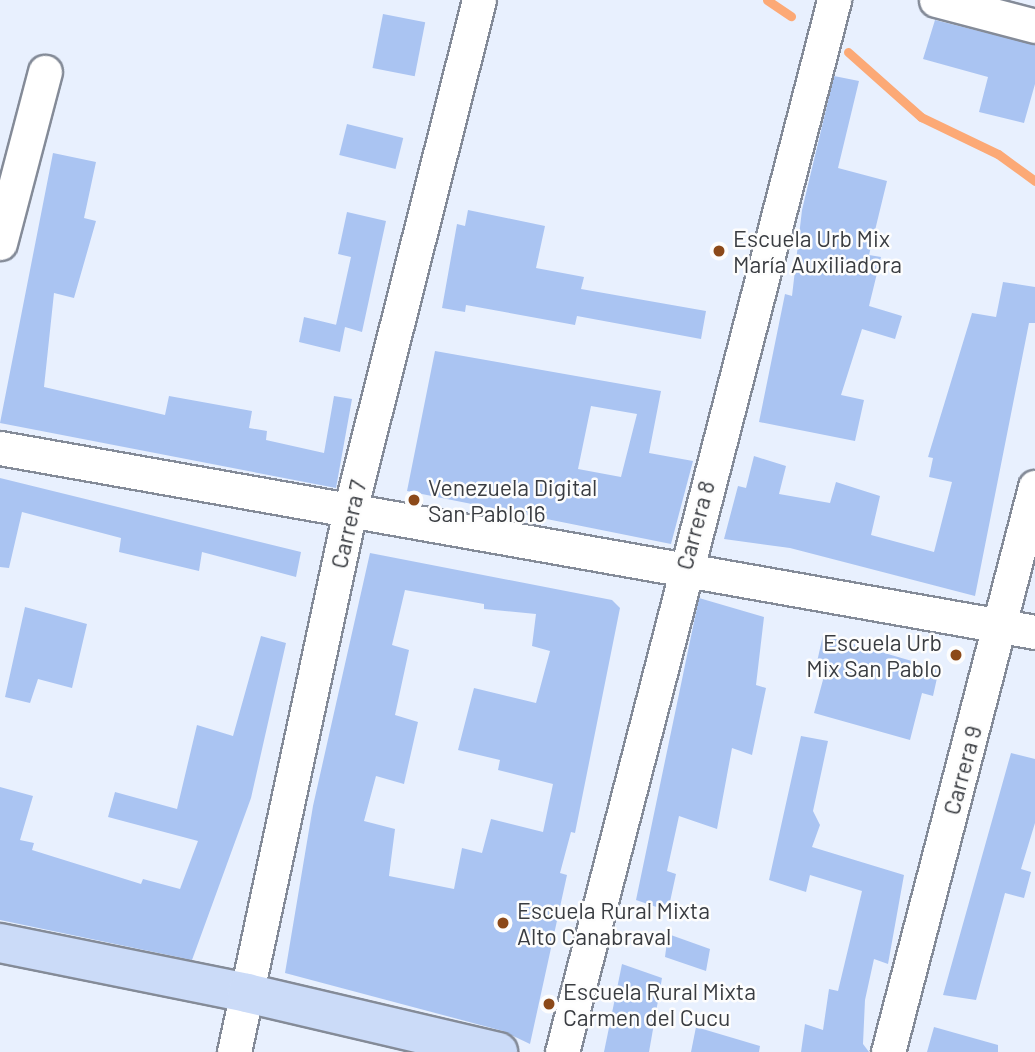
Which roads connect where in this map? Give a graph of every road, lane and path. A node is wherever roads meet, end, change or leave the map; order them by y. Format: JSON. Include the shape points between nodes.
{"nodes":[{"id":1,"x":479,"y":0,"type":"edge"},
{"id":2,"x":834,"y":0,"type":"edge"},
{"id":3,"x":936,"y":0,"type":"edge"},
{"id":4,"x":1035,"y":26,"type":"edge"},
{"id":5,"x":45,"y":72,"type":"dead end"},
{"id":6,"x":0,"y":243,"type":"edge"},
{"id":7,"x":0,"y":448,"type":"edge"},
{"id":8,"x":1035,"y":487,"type":"edge"},
{"id":9,"x":350,"y":510,"type":"junction"},
{"id":10,"x":683,"y":570,"type":"junction"},
{"id":11,"x":999,"y":626,"type":"junction"},
{"id":12,"x":1035,"y":632,"type":"edge"},
{"id":13,"x":0,"y":943,"type":"edge"},
{"id":14,"x":247,"y":993,"type":"junction"},
{"id":15,"x":234,"y":1052,"type":"edge"},
{"id":16,"x":498,"y":1052,"type":"edge"},
{"id":17,"x":562,"y":1052,"type":"edge"},
{"id":18,"x":888,"y":1052,"type":"edge"}],
"edges":[{"from":1,"to":9,"type":"street","name":"Carrera 7"},
{"from":2,"to":10,"type":"street","name":"Carrera 8"},
{"from":3,"to":4,"type":"street"},
{"from":5,"to":6,"type":"street"},
{"from":7,"to":9,"type":"street"},
{"from":8,"to":11,"type":"street","name":"Carrera 9"},
{"from":9,"to":10,"type":"street"},
{"from":9,"to":14,"type":"street","name":"Carrera 7"},
{"from":10,"to":11,"type":"street"},
{"from":10,"to":17,"type":"street","name":"Carrera 8"},
{"from":11,"to":12,"type":"street"},
{"from":11,"to":18,"type":"street","name":"Carrera 9"},
{"from":13,"to":14,"type":"main road"},
{"from":14,"to":15,"type":"street","name":"Carrera 7"},
{"from":14,"to":16,"type":"main road"}]}
